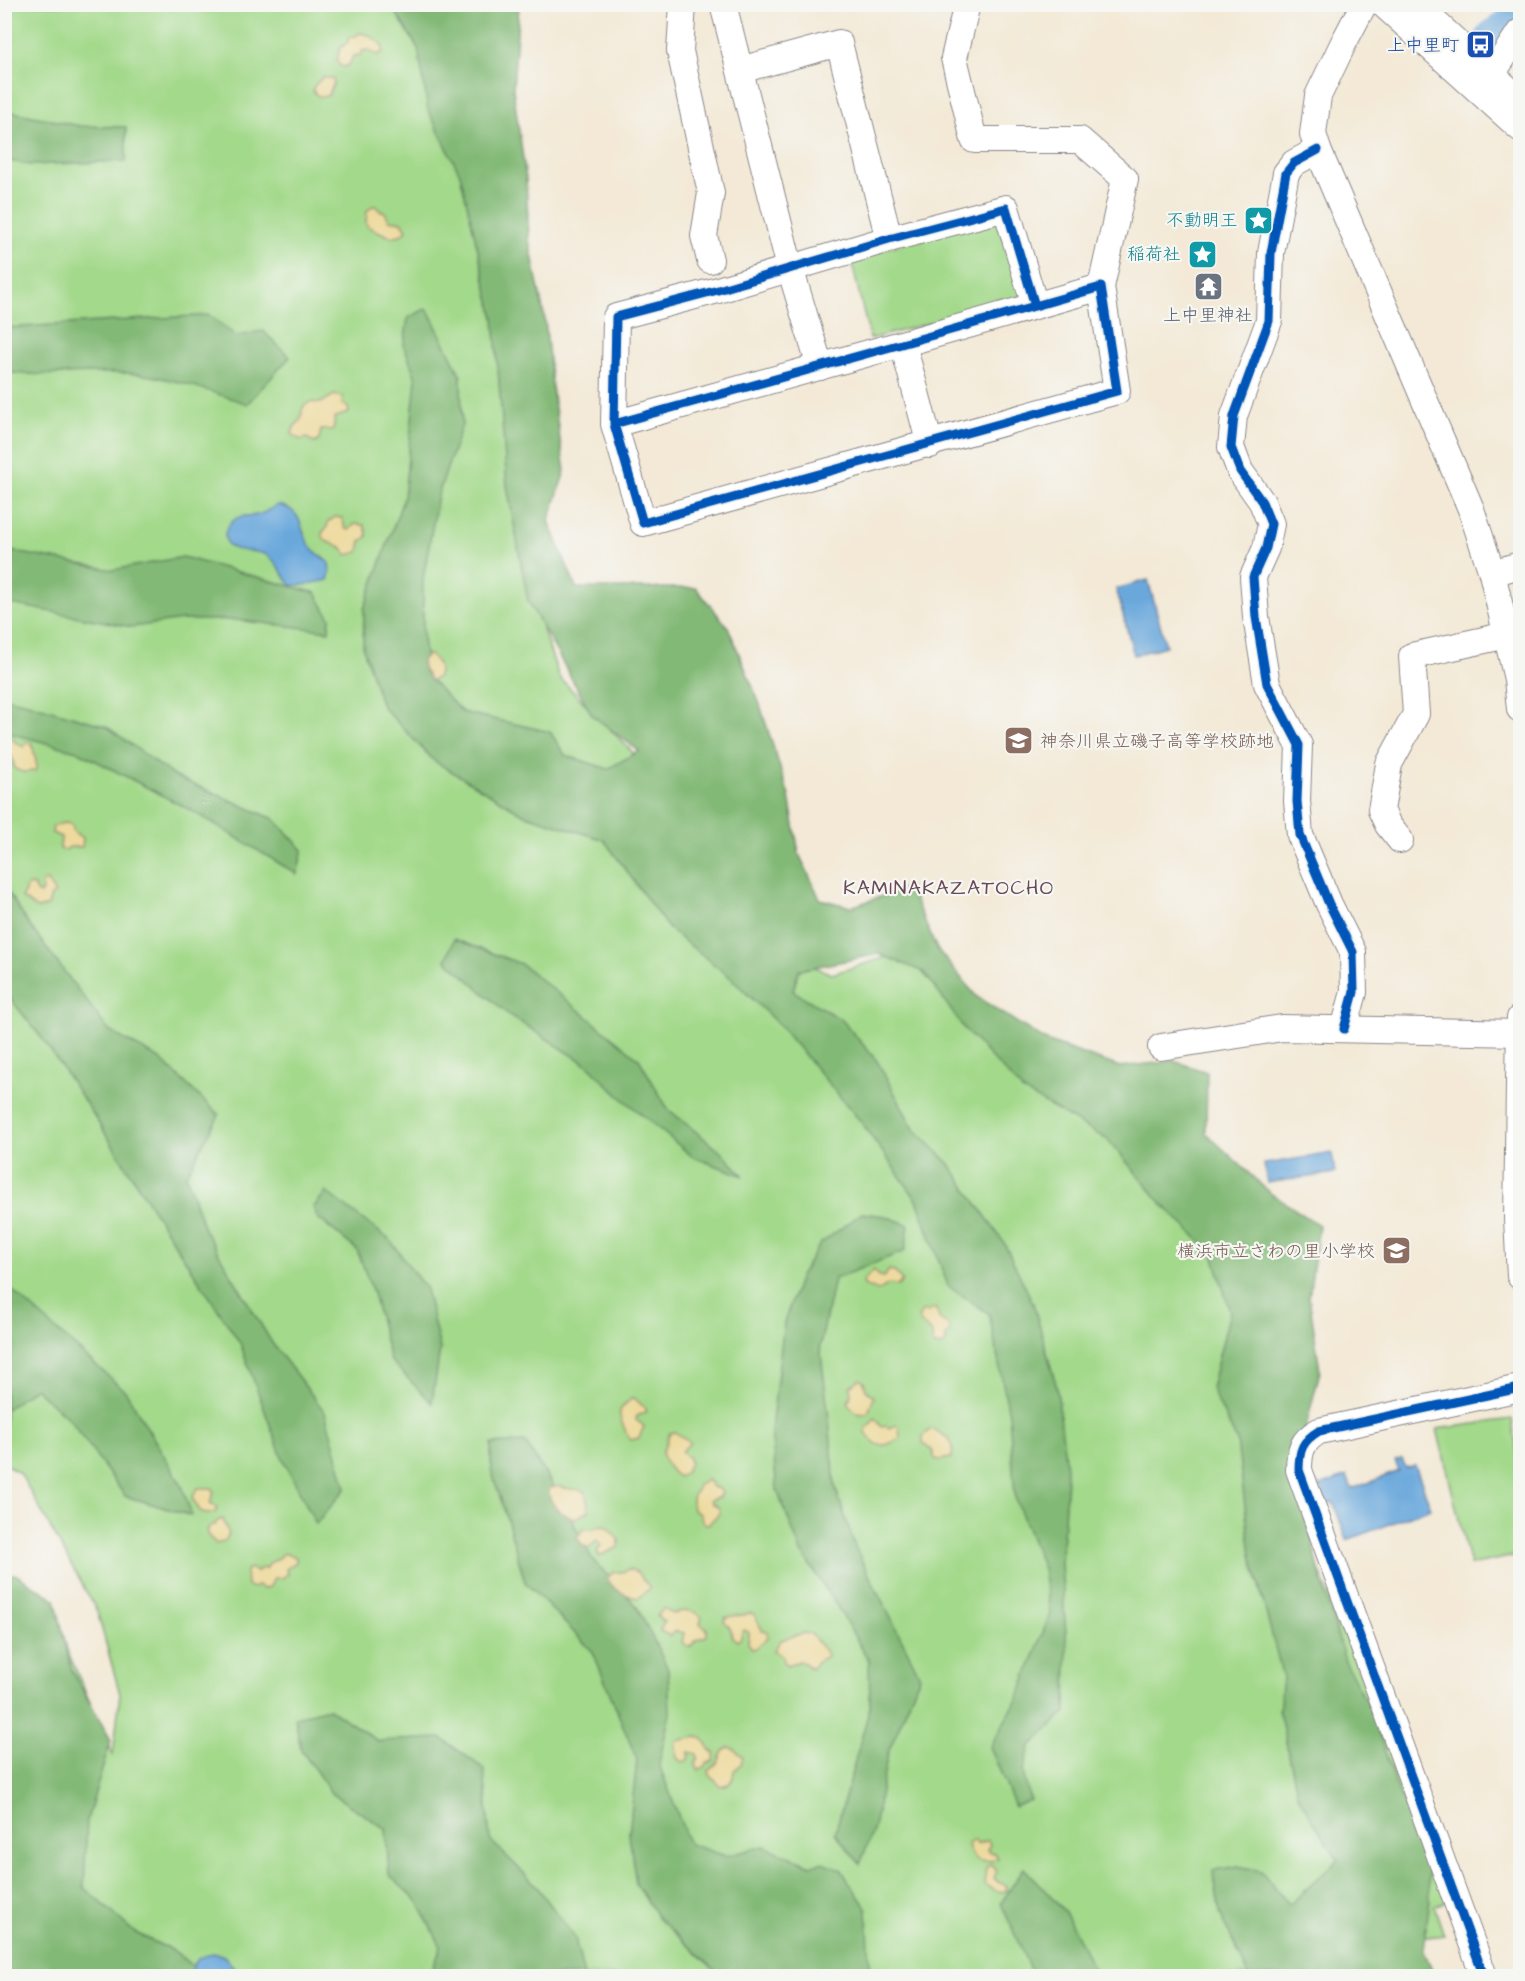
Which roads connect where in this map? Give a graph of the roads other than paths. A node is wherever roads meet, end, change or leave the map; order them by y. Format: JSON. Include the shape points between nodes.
{"nodes":[{"id":1,"x":684,"y":4,"type":"edge"},
{"id":2,"x":723,"y":4,"type":"edge"},
{"id":3,"x":1365,"y":4,"type":"edge"},
{"id":4,"x":1383,"y":4,"type":"edge"},
{"id":5,"x":1415,"y":4,"type":"edge"},
{"id":6,"x":965,"y":5,"type":"edge"},
{"id":7,"x":1521,"y":32,"type":"edge"},
{"id":8,"x":740,"y":70,"type":"junction"},
{"id":9,"x":1492,"y":74,"type":"junction"},
{"id":10,"x":1521,"y":100,"type":"edge"},
{"id":11,"x":1521,"y":128,"type":"edge"},
{"id":12,"x":1318,"y":150,"type":"junction"},
{"id":13,"x":889,"y":239,"type":"junction"},
{"id":14,"x":790,"y":268,"type":"junction"},
{"id":15,"x":714,"y":275,"type":"junction"},
{"id":16,"x":1101,"y":287,"type":"junction"},
{"id":17,"x":1035,"y":306,"type":"junction"},
{"id":18,"x":903,"y":344,"type":"junction"},
{"id":19,"x":820,"y":367,"type":"junction"},
{"id":20,"x":614,"y":424,"type":"junction"},
{"id":21,"x":930,"y":444,"type":"junction"},
{"id":22,"x":1521,"y":565,"type":"edge"},
{"id":23,"x":1492,"y":573,"type":"junction"},
{"id":24,"x":1507,"y":635,"type":"junction"},
{"id":25,"x":1521,"y":709,"type":"edge"},
{"id":26,"x":1400,"y":840,"type":"dead end"},
{"id":27,"x":1521,"y":1018,"type":"edge"},
{"id":28,"x":1344,"y":1029,"type":"junction"},
{"id":29,"x":1520,"y":1033,"type":"edge"},
{"id":30,"x":1161,"y":1047,"type":"dead end"},
{"id":31,"x":1521,"y":1276,"type":"edge"},
{"id":32,"x":1521,"y":1388,"type":"edge"},
{"id":33,"x":1484,"y":1977,"type":"edge"}],
"edges":[{"from":1,"to":15,"type":"street","via":[[681,51],[711,193],[704,237]]},
{"from":2,"to":8,"type":"street"},
{"from":3,"to":12,"type":"street","via":[[1318,96],[1313,134]]},
{"from":4,"to":11,"type":"street"},
{"from":5,"to":9,"type":"street"},
{"from":6,"to":16,"type":"street","via":[[954,58],[974,140],[1080,141],[1125,178]]},
{"from":7,"to":9,"type":"street"},
{"from":8,"to":13,"type":"street","via":[[839,44]]},
{"from":8,"to":14,"type":"street"},
{"from":9,"to":10,"type":"street"},
{"from":12,"to":23,"type":"street","via":[[1471,508]]},
{"from":12,"to":28,"type":"street","via":[[1294,163],[1286,173],[1271,253],[1269,321],[1234,416],[1231,447],[1240,471],[1262,501],[1271,524],[1253,577],[1256,617],[1267,684],[1299,745],[1300,835],[1353,952],[1354,992]]},
{"from":13,"to":14,"type":"street"},
{"from":13,"to":17,"type":"street","via":[[1006,208]]},
{"from":14,"to":15,"type":"street"},
{"from":14,"to":19,"type":"street"},
{"from":15,"to":20,"type":"street","via":[[616,317]]},
{"from":16,"to":17,"type":"street"},
{"from":16,"to":21,"type":"street","via":[[1117,391]]},
{"from":17,"to":18,"type":"street"},
{"from":18,"to":19,"type":"street"},
{"from":18,"to":21,"type":"street"},
{"from":19,"to":20,"type":"street"},
{"from":20,"to":21,"type":"street","via":[[643,523]]},
{"from":22,"to":23,"type":"street"},
{"from":23,"to":24,"type":"street"},
{"from":24,"to":25,"type":"street"},
{"from":24,"to":26,"type":"street","via":[[1412,656],[1416,714],[1389,764],[1382,810]]},
{"from":27,"to":29,"type":"street"},
{"from":28,"to":29,"type":"street"},
{"from":28,"to":30,"type":"street","via":[[1282,1029]]},
{"from":29,"to":31,"type":"street","via":[[1517,1219]]},
{"from":32,"to":33,"type":"street","via":[[1319,1431],[1306,1438],[1299,1455],[1299,1470]]}]}
